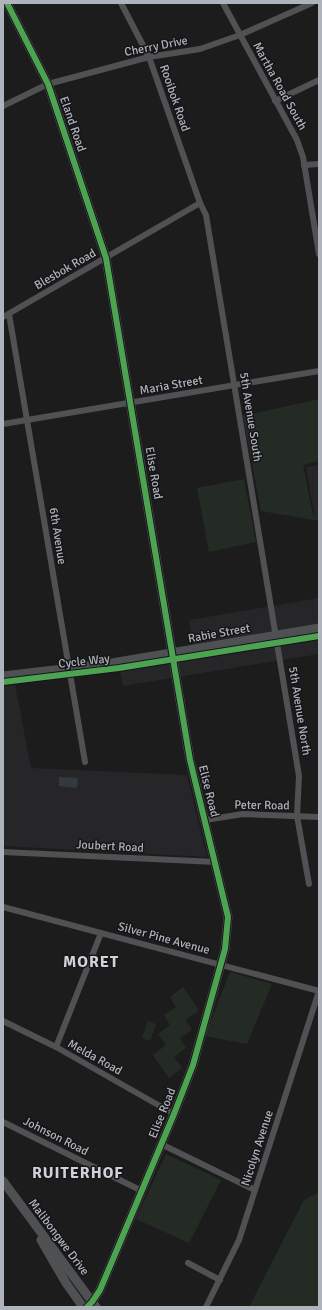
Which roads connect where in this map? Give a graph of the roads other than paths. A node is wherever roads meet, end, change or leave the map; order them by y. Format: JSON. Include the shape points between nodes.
{"nodes":[{"id":1,"x":7,"y":3,"type":"edge"},
{"id":2,"x":121,"y":3,"type":"edge"},
{"id":3,"x":223,"y":3,"type":"edge"},
{"id":4,"x":312,"y":3,"type":"edge"},
{"id":5,"x":240,"y":35,"type":"junction"},
{"id":6,"x":149,"y":57,"type":"junction"},
{"id":7,"x":319,"y":80,"type":"edge"},
{"id":8,"x":48,"y":84,"type":"junction"},
{"id":9,"x":275,"y":101,"type":"junction"},
{"id":10,"x":3,"y":105,"type":"edge"},
{"id":11,"x":319,"y":164,"type":"edge"},
{"id":12,"x":304,"y":165,"type":"junction"},
{"id":13,"x":200,"y":203,"type":"junction"},
{"id":14,"x":319,"y":254,"type":"edge"},
{"id":15,"x":106,"y":258,"type":"junction"},
{"id":16,"x":9,"y":314,"type":"junction"},
{"id":17,"x":3,"y":318,"type":"edge"},
{"id":18,"x":319,"y":371,"type":"edge"},
{"id":19,"x":234,"y":385,"type":"junction"},
{"id":20,"x":131,"y":403,"type":"junction"},
{"id":21,"x":28,"y":420,"type":"junction"},
{"id":22,"x":3,"y":424,"type":"edge"},
{"id":23,"x":319,"y":628,"type":"edge"},
{"id":24,"x":276,"y":635,"type":"junction"},
{"id":25,"x":173,"y":653,"type":"junction"},
{"id":26,"x":69,"y":668,"type":"junction"},
{"id":27,"x":3,"y":676,"type":"edge"},
{"id":28,"x":85,"y":762,"type":"dead end"},
{"id":29,"x":298,"y":816,"type":"junction"},
{"id":30,"x":319,"y":818,"type":"edge"},
{"id":31,"x":205,"y":820,"type":"junction"},
{"id":32,"x":3,"y":852,"type":"edge"},
{"id":33,"x":216,"y":862,"type":"junction"},
{"id":34,"x":309,"y":884,"type":"dead end"},
{"id":35,"x":3,"y":906,"type":"edge"},
{"id":36,"x":101,"y":933,"type":"junction"},
{"id":37,"x":221,"y":965,"type":"junction"},
{"id":38,"x":319,"y":991,"type":"edge"},
{"id":39,"x":3,"y":1021,"type":"edge"},
{"id":40,"x":56,"y":1047,"type":"junction"},
{"id":41,"x":174,"y":1114,"type":"junction"},
{"id":42,"x":3,"y":1122,"type":"edge"},
{"id":43,"x":161,"y":1144,"type":"junction"},
{"id":44,"x":3,"y":1181,"type":"edge"},
{"id":45,"x":3,"y":1186,"type":"edge"},
{"id":46,"x":255,"y":1190,"type":"junction"},
{"id":47,"x":142,"y":1191,"type":"junction"},
{"id":48,"x":188,"y":1263,"type":"dead end"},
{"id":49,"x":220,"y":1280,"type":"junction"},
{"id":50,"x":92,"y":1306,"type":"edge"},
{"id":51,"x":83,"y":1307,"type":"edge"},
{"id":52,"x":206,"y":1307,"type":"edge"}],
"edges":[{"from":1,"to":8,"type":"street","name":"Eland Road"},
{"from":2,"to":6,"type":"street","name":"Rooibok Road"},
{"from":3,"to":5,"type":"street","name":"Martha Road South"},
{"from":4,"to":5,"type":"street","name":"Cherry Drive"},
{"from":5,"to":6,"type":"street","name":"Cherry Drive","via":[[192,51]]},
{"from":5,"to":9,"type":"street","name":"Martha Road South"},
{"from":6,"to":8,"type":"street","name":"Cherry Drive"},
{"from":6,"to":13,"type":"street","name":"Rooibok Road"},
{"from":7,"to":9,"type":"street"},
{"from":8,"to":10,"type":"street","name":"Cherry Drive"},
{"from":8,"to":15,"type":"street","name":"Eland Road"},
{"from":9,"to":12,"type":"street","name":"Martha Road South","via":[[297,140]]},
{"from":11,"to":12,"type":"street"},
{"from":12,"to":14,"type":"street","name":"Martha Road South"},
{"from":13,"to":15,"type":"street","name":"Blesbok Road"},
{"from":13,"to":19,"type":"street","name":"5th Avenue South","via":[[207,218]]},
{"from":15,"to":16,"type":"street","name":"Blesbok Road"},
{"from":15,"to":20,"type":"street","name":"Elise Road"},
{"from":16,"to":17,"type":"street","name":"Blesbok Road"},
{"from":16,"to":21,"type":"street","name":"6th Avenue"},
{"from":18,"to":19,"type":"street","name":"Maria Street"},
{"from":19,"to":20,"type":"street","name":"Maria Street"},
{"from":19,"to":24,"type":"street","name":"5th Avenue South"},
{"from":20,"to":21,"type":"street","name":"Maria Street"},
{"from":20,"to":25,"type":"street","name":"Elise Road"},
{"from":21,"to":22,"type":"street","name":"Maria Street"},
{"from":21,"to":26,"type":"street","name":"6th Avenue"},
{"from":23,"to":24,"type":"street","name":"Rabie Street"},
{"from":24,"to":25,"type":"street","name":"Rabie Street"},
{"from":24,"to":29,"type":"street","name":"5th Avenue North","via":[[300,780]]},
{"from":25,"to":26,"type":"street","name":"Rabie Street"},
{"from":25,"to":31,"type":"street","name":"Elise Road","via":[[190,760]]},
{"from":26,"to":27,"type":"street","name":"Rabie Street"},
{"from":26,"to":28,"type":"street","name":"6th Avenue"},
{"from":29,"to":30,"type":"street","name":"Peter Road"},
{"from":29,"to":31,"type":"street","name":"Peter Road","via":[[243,814]]},
{"from":29,"to":34,"type":"street","name":"5th Avenue North"},
{"from":31,"to":33,"type":"street","name":"Elise Road"},
{"from":32,"to":33,"type":"street","name":"Joubert Road"},
{"from":33,"to":37,"type":"street","name":"Elise Road","via":[[228,917],[228,938]]},
{"from":35,"to":36,"type":"street","name":"Silver Pine Avenue"},
{"from":36,"to":37,"type":"street","name":"Silver Pine Avenue"},
{"from":36,"to":40,"type":"street"},
{"from":37,"to":38,"type":"street","name":"Silver Pine Avenue"},
{"from":37,"to":41,"type":"street","name":"Elise Road","via":[[202,1038]]},
{"from":38,"to":46,"type":"street","name":"Nicolyn Avenue"},
{"from":39,"to":40,"type":"street","name":"Melda Road"},
{"from":40,"to":41,"type":"street","name":"Melda Road"},
{"from":41,"to":43,"type":"street","name":"Elise Road"},
{"from":42,"to":47,"type":"street","name":"Johnson Road"},
{"from":43,"to":46,"type":"street"},
{"from":43,"to":47,"type":"street","name":"Elise Road"},
{"from":44,"to":50,"type":"street","name":"Malibongwe Drive"},
{"from":45,"to":51,"type":"street","name":"Malibongwe Drive","via":[[32,1224]]},
{"from":46,"to":49,"type":"street","name":"Nicolyn Avenue","via":[[239,1240]]},
{"from":47,"to":50,"type":"street","name":"Elise Road"},
{"from":48,"to":49,"type":"street"},
{"from":49,"to":52,"type":"street","name":"Nicolyn Avenue"}]}
